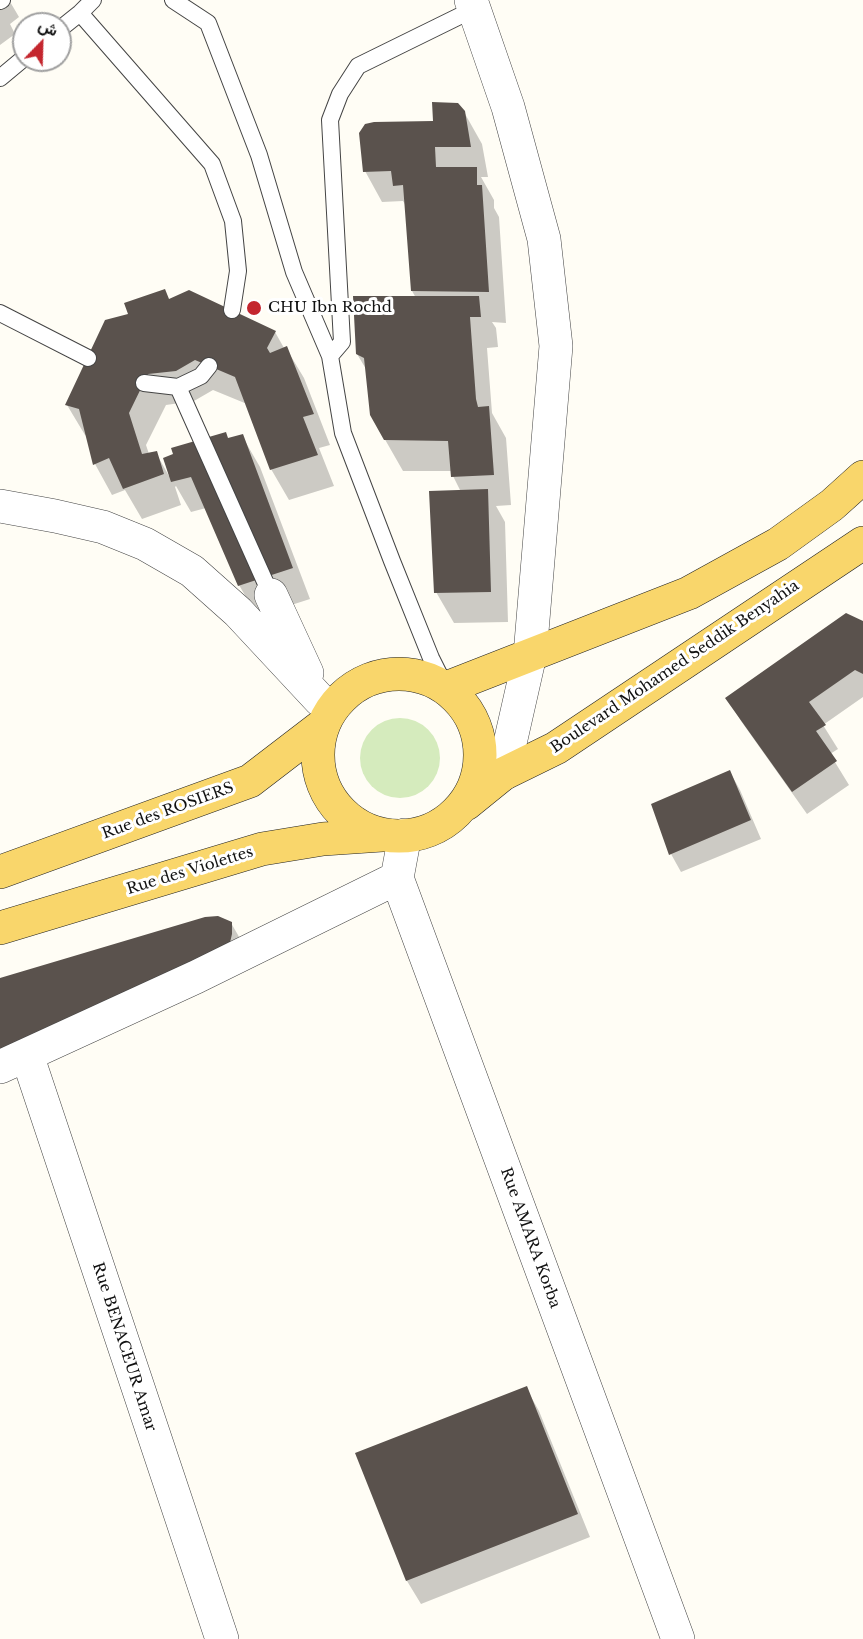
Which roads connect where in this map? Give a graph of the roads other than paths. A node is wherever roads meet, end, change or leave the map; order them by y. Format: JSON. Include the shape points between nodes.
{"nodes":[{"id":1,"x":93,"y":0,"type":"edge"},
{"id":2,"x":173,"y":0,"type":"edge"},
{"id":3,"x":472,"y":4,"type":"edge"},
{"id":4,"x":80,"y":13,"type":"junction"},
{"id":5,"x":72,"y":19,"type":"edge"},
{"id":6,"x":12,"y":68,"type":"edge"},
{"id":7,"x":0,"y":78,"type":"edge"},
{"id":8,"x":232,"y":310,"type":"dead end"},
{"id":9,"x":0,"y":314,"type":"edge"},
{"id":10,"x":330,"y":356,"type":"junction"},
{"id":11,"x":88,"y":357,"type":"dead end"},
{"id":12,"x":209,"y":366,"type":"dead end"},
{"id":13,"x":144,"y":383,"type":"dead end"},
{"id":14,"x":178,"y":387,"type":"junction"},
{"id":15,"x":863,"y":477,"type":"edge"},
{"id":16,"x":0,"y":506,"type":"edge"},
{"id":17,"x":863,"y":543,"type":"edge"},
{"id":18,"x":271,"y":595,"type":"joint"},
{"id":19,"x":530,"y":655,"type":"junction"},
{"id":20,"x":447,"y":688,"type":"junction"},
{"id":21,"x":324,"y":713,"type":"junction"},
{"id":22,"x":503,"y":774,"type":"junction"},
{"id":23,"x":458,"y":811,"type":"junction"},
{"id":24,"x":395,"y":835,"type":"junction"},
{"id":25,"x":0,"y":872,"type":"edge"},
{"id":26,"x":397,"y":878,"type":"junction"},
{"id":27,"x":0,"y":928,"type":"edge"},
{"id":28,"x":13,"y":1061,"type":"edge"},
{"id":29,"x":222,"y":1639,"type":"edge"},
{"id":30,"x":678,"y":1639,"type":"edge"}],
"edges":[{"from":1,"to":4,"type":"lane"},
{"from":2,"to":10,"type":"lane","via":[[208,23],[259,155],[294,272]]},
{"from":3,"to":10,"type":"lane","via":[[358,66],[340,94],[330,120],[342,342]]},
{"from":3,"to":19,"type":"street","via":[[508,107],[544,239],[556,346]]},
{"from":4,"to":5,"type":"lane"},
{"from":4,"to":8,"type":"lane","via":[[212,164],[233,221],[238,271]]},
{"from":6,"to":7,"type":"lane"},
{"from":9,"to":11,"type":"lane"},
{"from":10,"to":20,"type":"lane","via":[[343,433],[431,658]]},
{"from":12,"to":14,"type":"lane","via":[[201,376]]},
{"from":13,"to":14,"type":"lane"},
{"from":14,"to":18,"type":"lane"},
{"from":15,"to":19,"type":"main road","via":[[778,544],[689,592]]},
{"from":16,"to":21,"type":"street","via":[[103,527],[145,544],[192,571],[238,612]]},
{"from":17,"to":22,"type":"main road","name":"Boulevard Mohamed Seddik Benyahia","via":[[556,748]]},
{"from":18,"to":21,"type":"street"},
{"from":19,"to":20,"type":"main road"},
{"from":19,"to":22,"type":"street"},
{"from":20,"to":21,"type":"main road","via":[[422,676],[395,673],[369,679]]},
{"from":20,"to":23,"type":"main road","via":[[466,708],[478,733],[480,761],[474,788]]},
{"from":21,"to":24,"type":"main road","via":[[318,748],[320,772],[328,794],[343,813],[363,827]]},
{"from":21,"to":25,"type":"main road","name":"Rue des ROSIERS","via":[[250,781]]},
{"from":22,"to":23,"type":"main road","name":"Boulevard Mohamed Seddik Benyahia"},
{"from":23,"to":24,"type":"main road","via":[[425,832]]},
{"from":24,"to":26,"type":"street"},
{"from":24,"to":27,"type":"main road","name":"Rue des Violettes","via":[[323,839],[262,849]]},
{"from":26,"to":28,"type":"street"},
{"from":26,"to":30,"type":"street","name":"Rue AMARA Korba"},
{"from":28,"to":29,"type":"street","name":"Rue BENACEUR Amar"}]}
